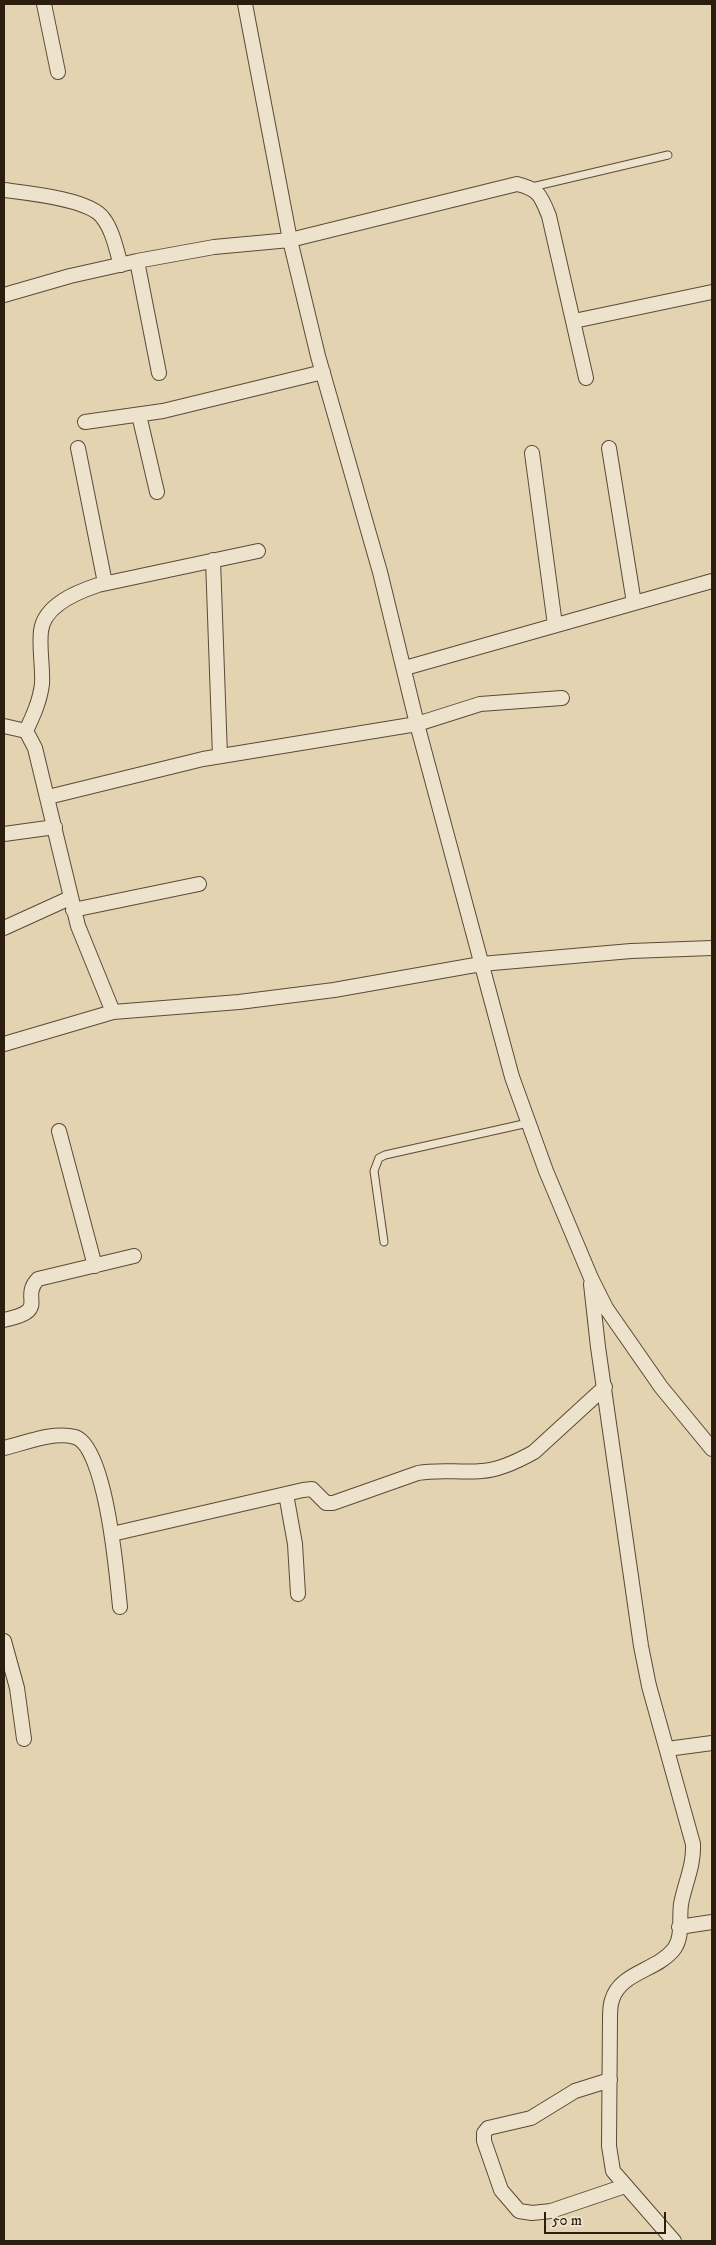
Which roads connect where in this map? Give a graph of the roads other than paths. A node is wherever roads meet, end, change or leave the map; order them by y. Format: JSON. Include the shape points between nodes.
{"nodes":[{"id":1,"x":44,"y":4,"type":"edge"},
{"id":2,"x":245,"y":4,"type":"edge"},
{"id":3,"x":58,"y":72,"type":"dead end"},
{"id":4,"x":668,"y":155,"type":"dead end"},
{"id":5,"x":532,"y":187,"type":"junction"},
{"id":6,"x":4,"y":190,"type":"edge"},
{"id":7,"x":290,"y":240,"type":"junction"},
{"id":8,"x":137,"y":261,"type":"junction"},
{"id":9,"x":120,"y":265,"type":"junction"},
{"id":10,"x":712,"y":292,"type":"edge"},
{"id":11,"x":4,"y":295,"type":"edge"},
{"id":12,"x":574,"y":321,"type":"junction"},
{"id":13,"x":323,"y":372,"type":"junction"},
{"id":14,"x":159,"y":373,"type":"dead end"},
{"id":15,"x":586,"y":378,"type":"dead end"},
{"id":16,"x":140,"y":415,"type":"junction"},
{"id":17,"x":85,"y":422,"type":"dead end"},
{"id":18,"x":78,"y":448,"type":"dead end"},
{"id":19,"x":609,"y":448,"type":"dead end"},
{"id":20,"x":532,"y":453,"type":"dead end"},
{"id":21,"x":157,"y":492,"type":"dead end"},
{"id":22,"x":258,"y":551,"type":"dead end"},
{"id":23,"x":213,"y":560,"type":"junction"},
{"id":24,"x":712,"y":581,"type":"edge"},
{"id":25,"x":106,"y":583,"type":"junction"},
{"id":26,"x":634,"y":603,"type":"junction"},
{"id":27,"x":555,"y":625,"type":"junction"},
{"id":28,"x":405,"y":668,"type":"junction"},
{"id":29,"x":562,"y":698,"type":"dead end"},
{"id":30,"x":417,"y":724,"type":"junction"},
{"id":31,"x":4,"y":726,"type":"edge"},
{"id":32,"x":26,"y":731,"type":"junction"},
{"id":33,"x":220,"y":756,"type":"junction"},
{"id":34,"x":48,"y":797,"type":"junction"},
{"id":35,"x":55,"y":827,"type":"junction"},
{"id":36,"x":4,"y":834,"type":"edge"},
{"id":37,"x":199,"y":884,"type":"dead end"},
{"id":38,"x":72,"y":904,"type":"junction"},
{"id":39,"x":4,"y":928,"type":"edge"},
{"id":40,"x":712,"y":948,"type":"edge"},
{"id":41,"x":481,"y":964,"type":"junction"},
{"id":42,"x":113,"y":1012,"type":"junction"},
{"id":43,"x":4,"y":1044,"type":"edge"},
{"id":44,"x":528,"y":1123,"type":"junction"},
{"id":45,"x":59,"y":1131,"type":"dead end"},
{"id":46,"x":384,"y":1242,"type":"dead end"},
{"id":47,"x":134,"y":1256,"type":"dead end"},
{"id":48,"x":95,"y":1266,"type":"junction"},
{"id":49,"x":591,"y":1278,"type":"junction"},
{"id":50,"x":4,"y":1320,"type":"edge"},
{"id":51,"x":605,"y":1388,"type":"junction"},
{"id":52,"x":4,"y":1448,"type":"edge"},
{"id":53,"x":712,"y":1449,"type":"edge"},
{"id":54,"x":286,"y":1494,"type":"junction"},
{"id":55,"x":112,"y":1534,"type":"junction"},
{"id":56,"x":298,"y":1594,"type":"dead end"},
{"id":57,"x":120,"y":1606,"type":"dead end"},
{"id":58,"x":4,"y":1641,"type":"edge"},
{"id":59,"x":24,"y":1739,"type":"dead end"},
{"id":60,"x":712,"y":1742,"type":"edge"},
{"id":61,"x":667,"y":1749,"type":"junction"},
{"id":62,"x":712,"y":1922,"type":"edge"},
{"id":63,"x":680,"y":1927,"type":"junction"},
{"id":64,"x":610,"y":2080,"type":"junction"},
{"id":65,"x":625,"y":2186,"type":"junction"},
{"id":66,"x":674,"y":2241,"type":"edge"}],
"edges":[{"from":1,"to":3,"type":"street"},
{"from":2,"to":7,"type":"street"},
{"from":4,"to":5,"type":"lane"},
{"from":5,"to":7,"type":"street","via":[[517,184]]},
{"from":5,"to":12,"type":"street","via":[[542,198],[550,216]]},
{"from":6,"to":9,"type":"street","via":[[90,207],[102,215],[109,228]]},
{"from":7,"to":8,"type":"street","via":[[214,247]]},
{"from":7,"to":13,"type":"street"},
{"from":8,"to":9,"type":"street"},
{"from":8,"to":14,"type":"street"},
{"from":9,"to":11,"type":"street"},
{"from":10,"to":12,"type":"street"},
{"from":12,"to":15,"type":"street"},
{"from":13,"to":16,"type":"street"},
{"from":13,"to":28,"type":"street"},
{"from":16,"to":17,"type":"street"},
{"from":16,"to":21,"type":"street"},
{"from":18,"to":25,"type":"street"},
{"from":19,"to":26,"type":"street"},
{"from":20,"to":27,"type":"street"},
{"from":22,"to":23,"type":"street"},
{"from":23,"to":25,"type":"street"},
{"from":23,"to":33,"type":"street"},
{"from":24,"to":26,"type":"street"},
{"from":25,"to":32,"type":"street","via":[[79,591],[44,619],[41,634],[42,685]]},
{"from":26,"to":27,"type":"street"},
{"from":27,"to":28,"type":"street"},
{"from":28,"to":30,"type":"street"},
{"from":29,"to":30,"type":"street","via":[[480,704]]},
{"from":30,"to":33,"type":"street"},
{"from":30,"to":41,"type":"street"},
{"from":31,"to":32,"type":"street"},
{"from":32,"to":34,"type":"street","via":[[35,748]]},
{"from":33,"to":34,"type":"street"},
{"from":34,"to":35,"type":"street"},
{"from":35,"to":36,"type":"street"},
{"from":35,"to":38,"type":"street"},
{"from":37,"to":38,"type":"street"},
{"from":38,"to":39,"type":"street"},
{"from":38,"to":42,"type":"street","via":[[100,985]]},
{"from":40,"to":41,"type":"street","via":[[630,951]]},
{"from":41,"to":42,"type":"street","via":[[334,990],[239,1002]]},
{"from":41,"to":44,"type":"street"},
{"from":42,"to":43,"type":"street"},
{"from":44,"to":46,"type":"lane","via":[[378,1158],[374,1172]]},
{"from":44,"to":49,"type":"street"},
{"from":45,"to":48,"type":"street"},
{"from":47,"to":48,"type":"street"},
{"from":48,"to":50,"type":"street","via":[[38,1279],[32,1289],[32,1308],[27,1313]]},
{"from":49,"to":51,"type":"street"},
{"from":49,"to":53,"type":"street","via":[[606,1308],[661,1387]]},
{"from":51,"to":54,"type":"street","via":[[534,1452],[497,1468],[425,1472],[333,1503],[326,1503],[312,1489]]},
{"from":51,"to":61,"type":"street","via":[[641,1646]]},
{"from":52,"to":55,"type":"street","via":[[59,1436],[77,1438],[87,1446],[93,1458]]},
{"from":54,"to":55,"type":"street"},
{"from":54,"to":56,"type":"street","via":[[295,1544]]},
{"from":55,"to":57,"type":"street"},
{"from":58,"to":59,"type":"street","via":[[17,1688]]},
{"from":60,"to":61,"type":"street"},
{"from":61,"to":63,"type":"street","via":[[693,1844],[692,1868],[681,1904]]},
{"from":62,"to":63,"type":"street"},
{"from":63,"to":64,"type":"street","via":[[678,1942],[672,1951],[658,1963],[624,1981],[612,1999]]},
{"from":64,"to":65,"type":"street","via":[[611,2161],[613,2171]]},
{"from":64,"to":65,"type":"street","via":[[575,2091],[531,2118],[488,2128],[484,2141],[501,2190],[519,2211],[532,2214],[551,2211]]},
{"from":65,"to":66,"type":"street"}]}
